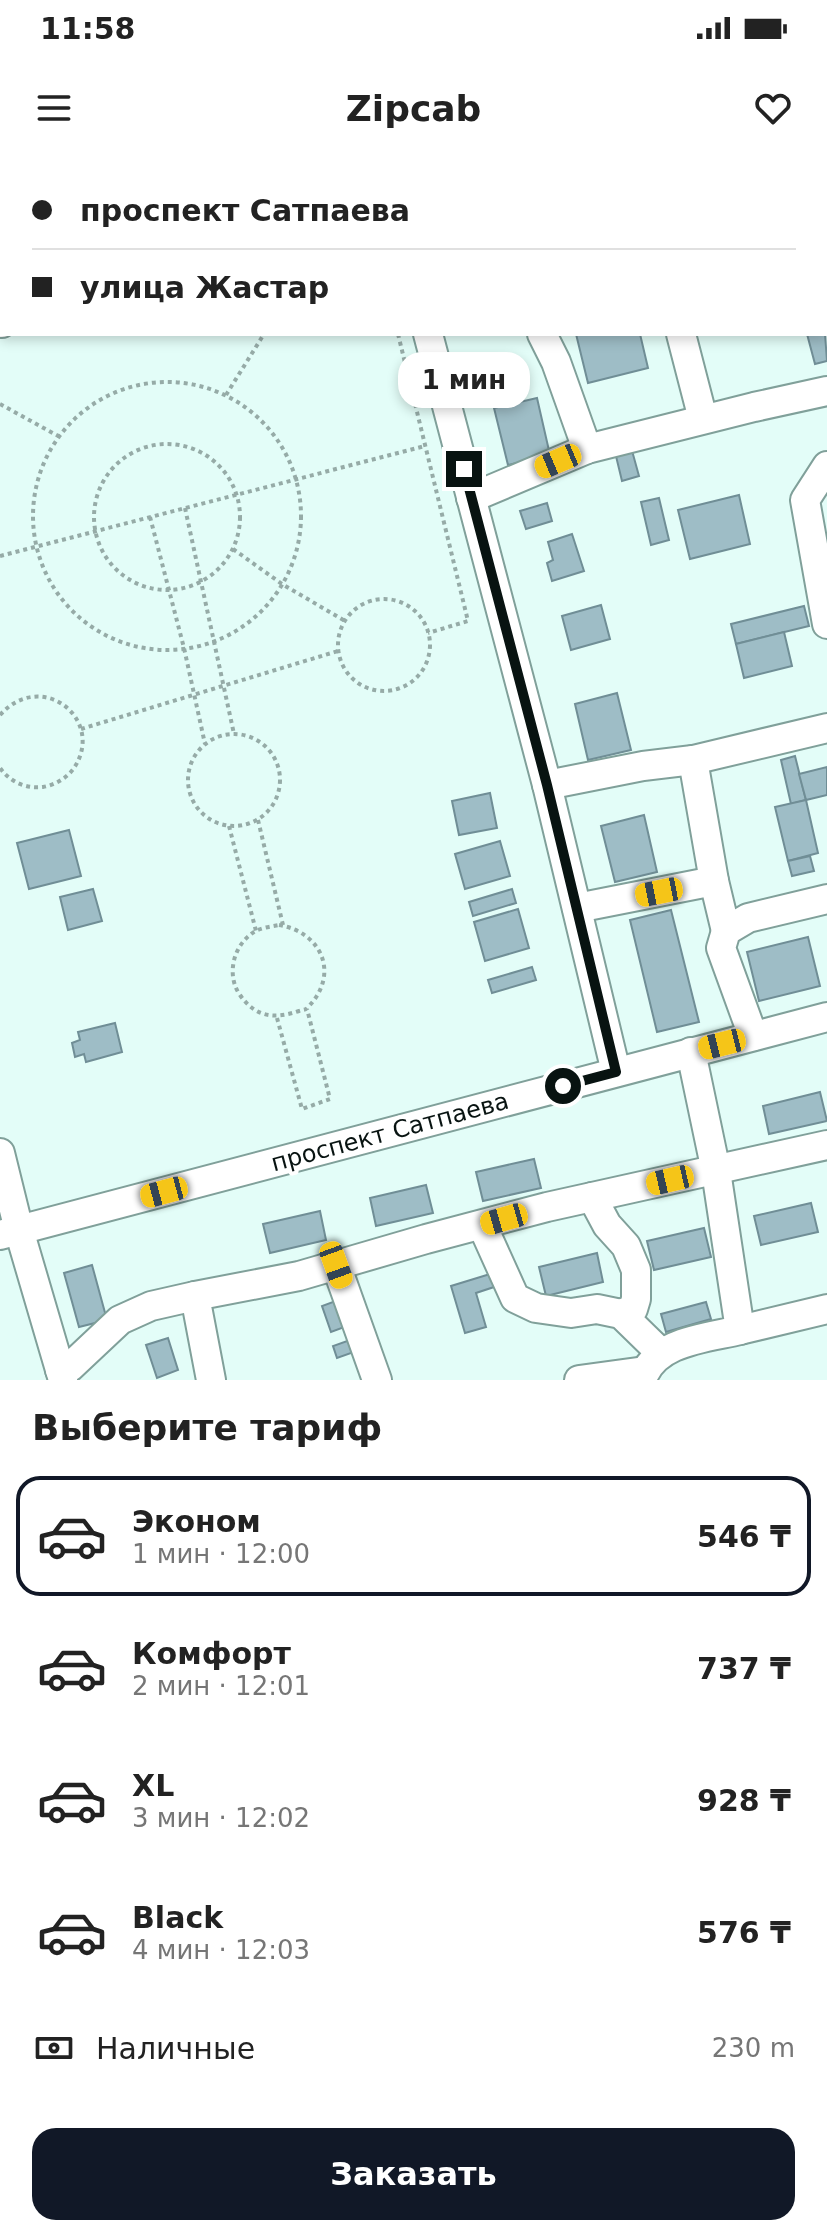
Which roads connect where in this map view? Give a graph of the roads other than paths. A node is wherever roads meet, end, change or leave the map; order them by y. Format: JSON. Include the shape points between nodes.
{"nodes":[{"id":1,"x":429,"y":336,"type":"edge"},
{"id":2,"x":543,"y":336,"type":"edge"},
{"id":3,"x":682,"y":336,"type":"edge"},
{"id":4,"x":827,"y":391,"type":"edge"},
{"id":5,"x":703,"y":419,"type":"junction"},
{"id":6,"x":587,"y":449,"type":"junction"},
{"id":7,"x":827,"y":466,"type":"edge"},
{"id":8,"x":471,"y":498,"type":"junction"},
{"id":9,"x":827,"y":624,"type":"edge"},
{"id":10,"x":820,"y":725,"type":"edge"},
{"id":11,"x":693,"y":760,"type":"junction"},
{"id":12,"x":547,"y":785,"type":"junction"},
{"id":13,"x":714,"y":881,"type":"junction"},
{"id":14,"x":827,"y":899,"type":"edge"},
{"id":15,"x":577,"y":908,"type":"junction"},
{"id":16,"x":726,"y":931,"type":"junction"},
{"id":17,"x":827,"y":1017,"type":"edge"},
{"id":18,"x":753,"y":1036,"type":"junction"},
{"id":19,"x":691,"y":1052,"type":"junction"},
{"id":20,"x":616,"y":1072,"type":"junction"},
{"id":21,"x":827,"y":1145,"type":"edge"},
{"id":22,"x":0,"y":1153,"type":"edge"},
{"id":23,"x":716,"y":1171,"type":"junction"},
{"id":24,"x":592,"y":1197,"type":"junction"},
{"id":25,"x":482,"y":1225,"type":"junction"},
{"id":26,"x":10,"y":1233,"type":"edge"},
{"id":27,"x":336,"y":1265,"type":"junction"},
{"id":28,"x":195,"y":1296,"type":"junction"},
{"id":29,"x":827,"y":1309,"type":"edge"},
{"id":30,"x":621,"y":1314,"type":"junction"},
{"id":31,"x":740,"y":1330,"type":"junction"},
{"id":32,"x":649,"y":1368,"type":"edge"},
{"id":33,"x":61,"y":1375,"type":"edge"},
{"id":34,"x":211,"y":1380,"type":"edge"},
{"id":35,"x":377,"y":1380,"type":"edge"},
{"id":36,"x":579,"y":1380,"type":"edge"}],
"edges":[{"from":1,"to":8,"type":"street"},
{"from":2,"to":6,"type":"street"},
{"from":3,"to":5,"type":"street"},
{"from":4,"to":5,"type":"street"},
{"from":5,"to":6,"type":"street"},
{"from":6,"to":8,"type":"street"},
{"from":7,"to":9,"type":"street","via":[[805,500]]},
{"from":8,"to":12,"type":"street"},
{"from":10,"to":11,"type":"street"},
{"from":11,"to":12,"type":"street"},
{"from":11,"to":13,"type":"street"},
{"from":12,"to":15,"type":"street"},
{"from":13,"to":15,"type":"street"},
{"from":13,"to":16,"type":"street"},
{"from":14,"to":16,"type":"street","via":[[748,918]]},
{"from":15,"to":20,"type":"street"},
{"from":16,"to":18,"type":"street","via":[[721,948]]},
{"from":17,"to":18,"type":"street","name":"проспект Сатпаева"},
{"from":18,"to":19,"type":"street","name":"проспект Сатпаева"},
{"from":19,"to":20,"type":"street","name":"проспект Сатпаева"},
{"from":19,"to":23,"type":"street"},
{"from":20,"to":26,"type":"street","name":"проспект Сатпаева"},
{"from":21,"to":23,"type":"street"},
{"from":22,"to":26,"type":"street"},
{"from":23,"to":24,"type":"street"},
{"from":23,"to":31,"type":"street"},
{"from":24,"to":25,"type":"street"},
{"from":24,"to":30,"type":"street","via":[[636,1270],[633,1309]]},
{"from":25,"to":27,"type":"street"},
{"from":25,"to":30,"type":"street","via":[[515,1298],[536,1308]]},
{"from":26,"to":33,"type":"street"},
{"from":27,"to":28,"type":"street"},
{"from":27,"to":35,"type":"street"},
{"from":28,"to":33,"type":"street","via":[[120,1320]]},
{"from":28,"to":34,"type":"street"},
{"from":29,"to":31,"type":"street"},
{"from":30,"to":32,"type":"street"},
{"from":31,"to":32,"type":"street","via":[[681,1344]]},
{"from":32,"to":36,"type":"street"}]}
